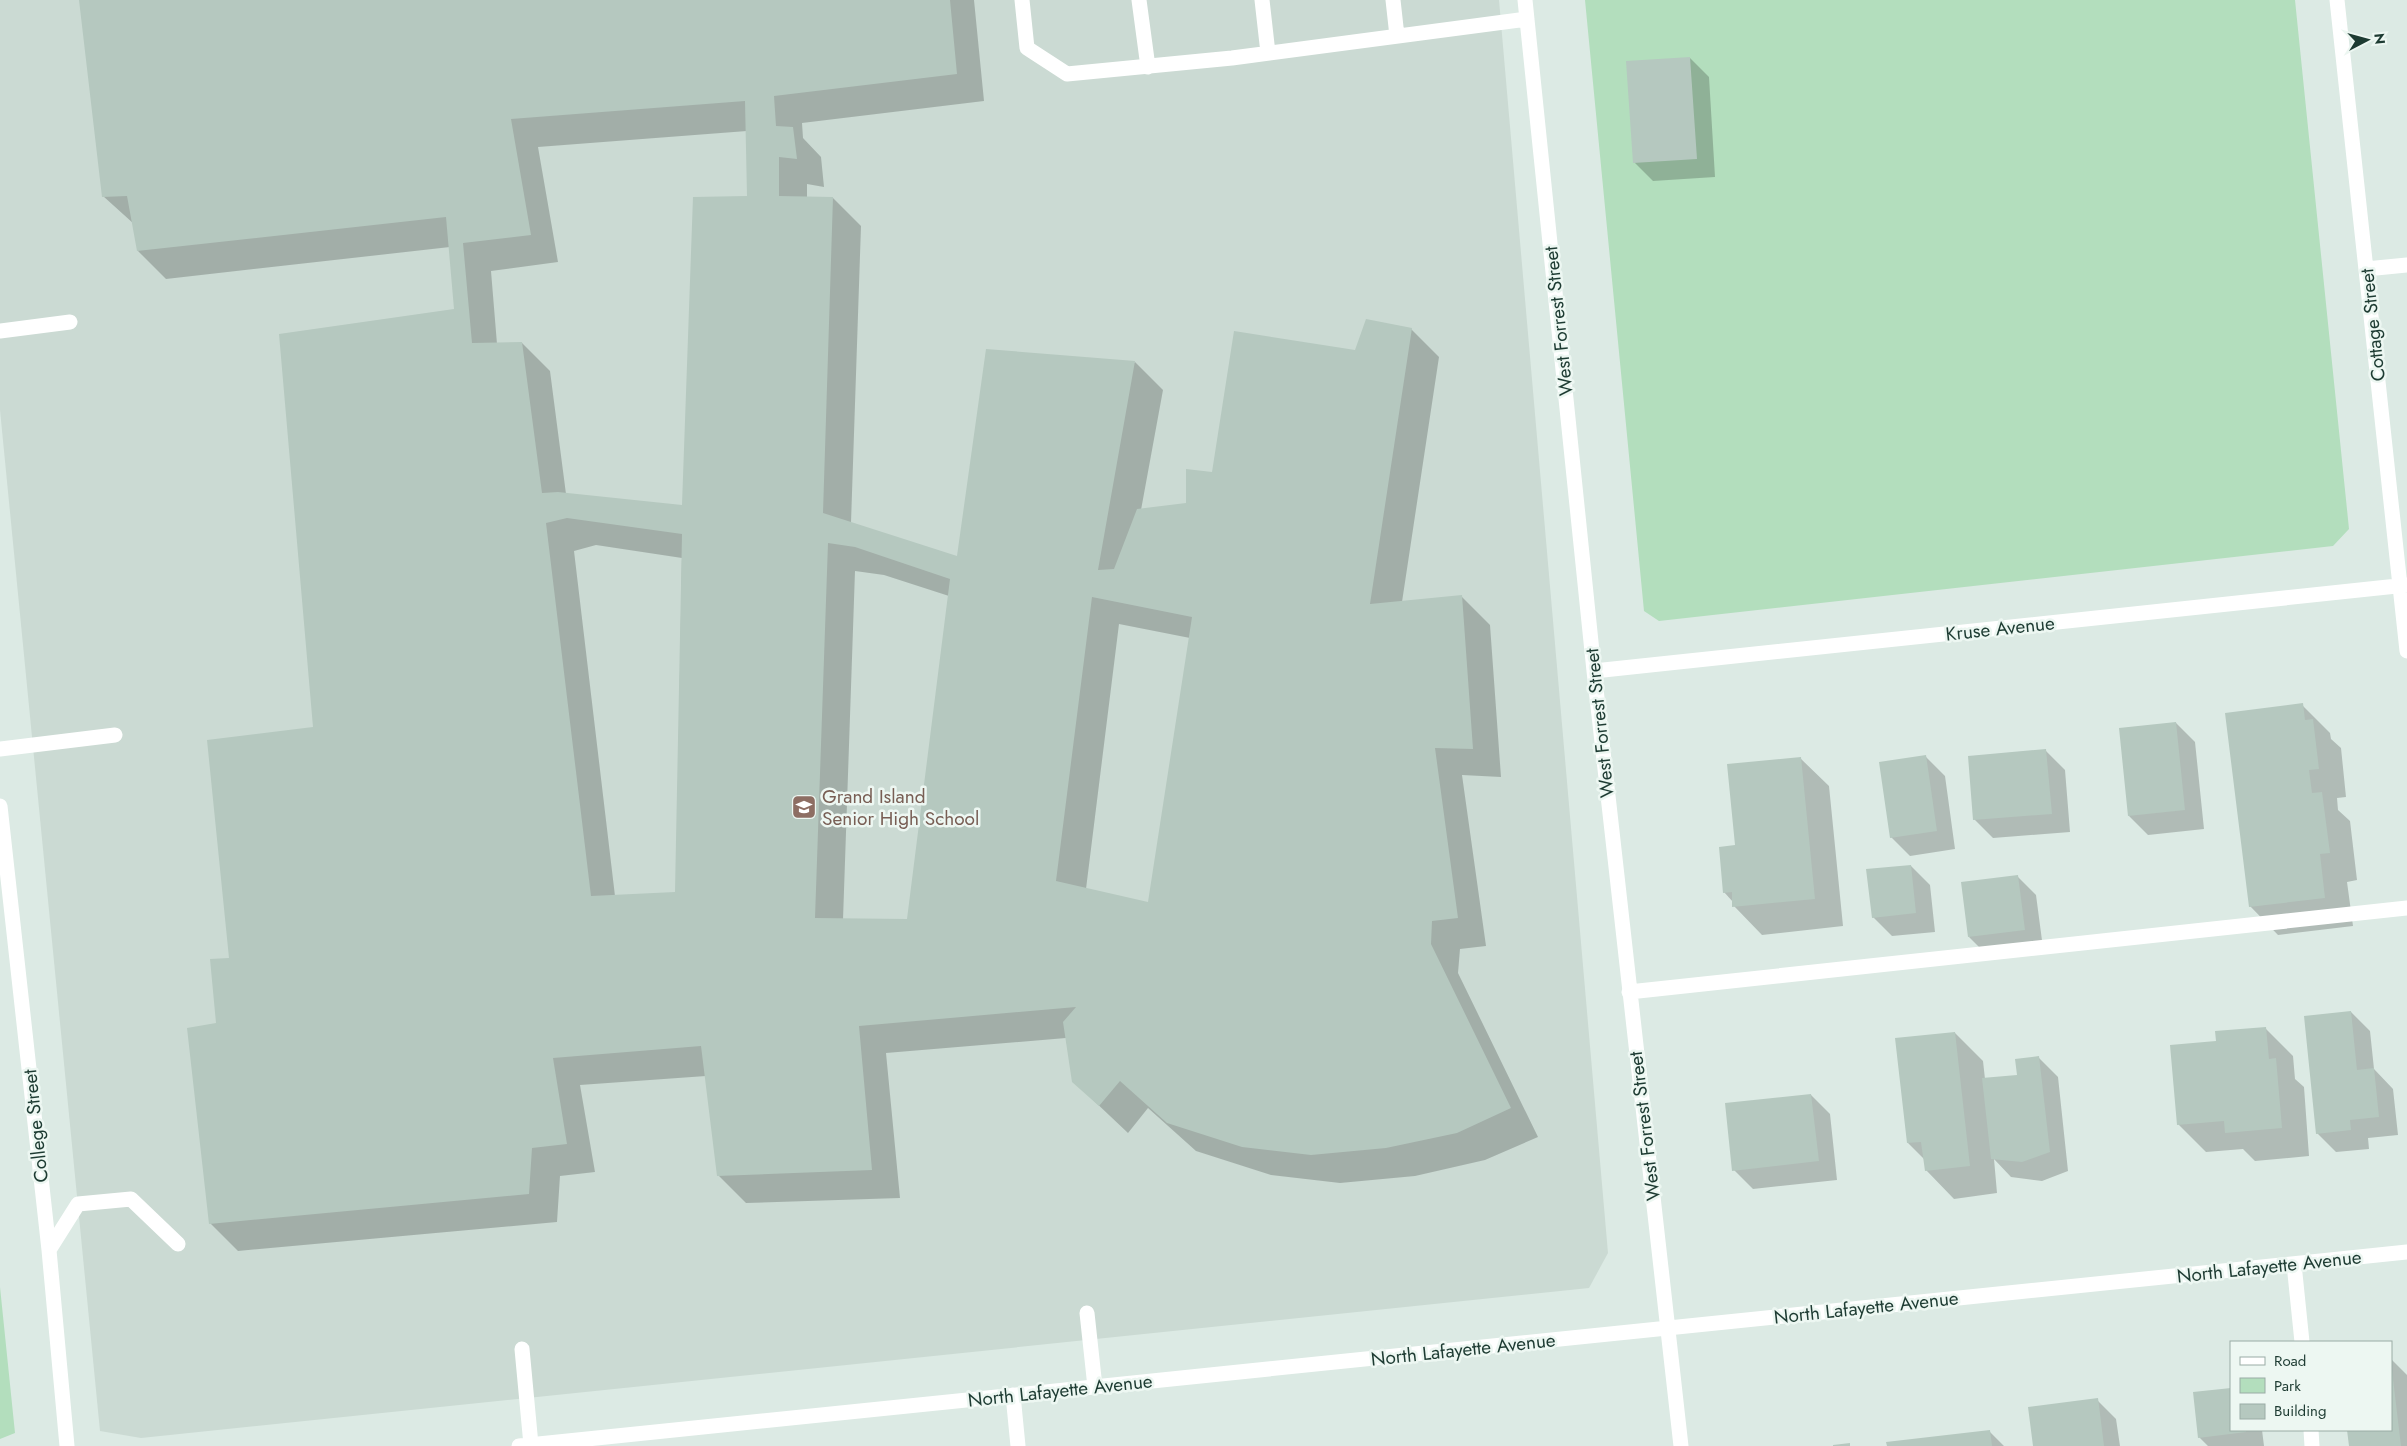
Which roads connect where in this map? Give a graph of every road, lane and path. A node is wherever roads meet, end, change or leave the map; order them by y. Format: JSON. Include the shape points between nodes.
{"nodes":[{"id":1,"x":1022,"y":0,"type":"edge"},
{"id":2,"x":1139,"y":0,"type":"edge"},
{"id":3,"x":1262,"y":0,"type":"edge"},
{"id":4,"x":1393,"y":0,"type":"edge"},
{"id":5,"x":1525,"y":0,"type":"edge"},
{"id":6,"x":2337,"y":0,"type":"edge"},
{"id":7,"x":1527,"y":19,"type":"junction"},
{"id":8,"x":1397,"y":36,"type":"junction"},
{"id":9,"x":1268,"y":53,"type":"junction"},
{"id":10,"x":1148,"y":66,"type":"junction"},
{"id":11,"x":2407,"y":265,"type":"edge"},
{"id":12,"x":2366,"y":270,"type":"junction"},
{"id":13,"x":70,"y":322,"type":"dead end"},
{"id":14,"x":0,"y":331,"type":"edge"},
{"id":15,"x":2403,"y":585,"type":"edge"},
{"id":16,"x":2407,"y":650,"type":"edge"},
{"id":17,"x":1594,"y":671,"type":"junction"},
{"id":18,"x":115,"y":736,"type":"dead end"},
{"id":19,"x":0,"y":748,"type":"edge"},
{"id":20,"x":0,"y":806,"type":"edge"},
{"id":21,"x":2407,"y":908,"type":"edge"},
{"id":22,"x":1629,"y":992,"type":"junction"},
{"id":23,"x":178,"y":1244,"type":"dead end"},
{"id":24,"x":49,"y":1250,"type":"junction"},
{"id":25,"x":2407,"y":1252,"type":"edge"},
{"id":26,"x":2294,"y":1264,"type":"junction"},
{"id":27,"x":1087,"y":1313,"type":"dead end"},
{"id":28,"x":1668,"y":1328,"type":"junction"},
{"id":29,"x":2302,"y":1341,"type":"edge"},
{"id":30,"x":522,"y":1349,"type":"dead end"},
{"id":31,"x":1095,"y":1386,"type":"junction"},
{"id":32,"x":1013,"y":1395,"type":"junction"},
{"id":33,"x":2310,"y":1431,"type":"edge"},
{"id":34,"x":525,"y":1445,"type":"edge"},
{"id":35,"x":67,"y":1446,"type":"edge"},
{"id":36,"x":1018,"y":1446,"type":"edge"},
{"id":37,"x":1680,"y":1446,"type":"edge"},
{"id":38,"x":2312,"y":1446,"type":"edge"}],
"edges":[{"from":1,"to":10,"type":"street","via":[[1027,48],[1067,74]]},
{"from":2,"to":10,"type":"street"},
{"from":3,"to":9,"type":"street"},
{"from":4,"to":8,"type":"street"},
{"from":5,"to":7,"type":"street","name":"West Forrest Street"},
{"from":6,"to":12,"type":"street","name":"Cottage Street"},
{"from":7,"to":8,"type":"street"},
{"from":7,"to":17,"type":"street","name":"West Forrest Street"},
{"from":8,"to":9,"type":"street"},
{"from":9,"to":10,"type":"street"},
{"from":11,"to":12,"type":"street"},
{"from":12,"to":15,"type":"street","name":"Cottage Street"},
{"from":13,"to":14,"type":"street"},
{"from":15,"to":16,"type":"street","name":"Cottage Street"},
{"from":15,"to":17,"type":"street","name":"Kruse Avenue"},
{"from":17,"to":22,"type":"street","name":"West Forrest Street"},
{"from":18,"to":19,"type":"street"},
{"from":20,"to":24,"type":"street","name":"College Street"},
{"from":21,"to":22,"type":"street"},
{"from":22,"to":28,"type":"street","name":"West Forrest Street"},
{"from":23,"to":24,"type":"street","via":[[131,1199],[78,1204]]},
{"from":24,"to":35,"type":"street","name":"College Street"},
{"from":25,"to":26,"type":"street","name":"North Lafayette Avenue"},
{"from":26,"to":28,"type":"street","name":"North Lafayette Avenue"},
{"from":26,"to":29,"type":"street"},
{"from":27,"to":31,"type":"street"},
{"from":28,"to":31,"type":"street","name":"North Lafayette Avenue"},
{"from":28,"to":37,"type":"street","name":"West Forrest Street"},
{"from":30,"to":34,"type":"street"},
{"from":31,"to":32,"type":"street","name":"North Lafayette Avenue"},
{"from":32,"to":34,"type":"street","name":"North Lafayette Avenue"},
{"from":32,"to":36,"type":"street"},
{"from":33,"to":38,"type":"street"}]}
